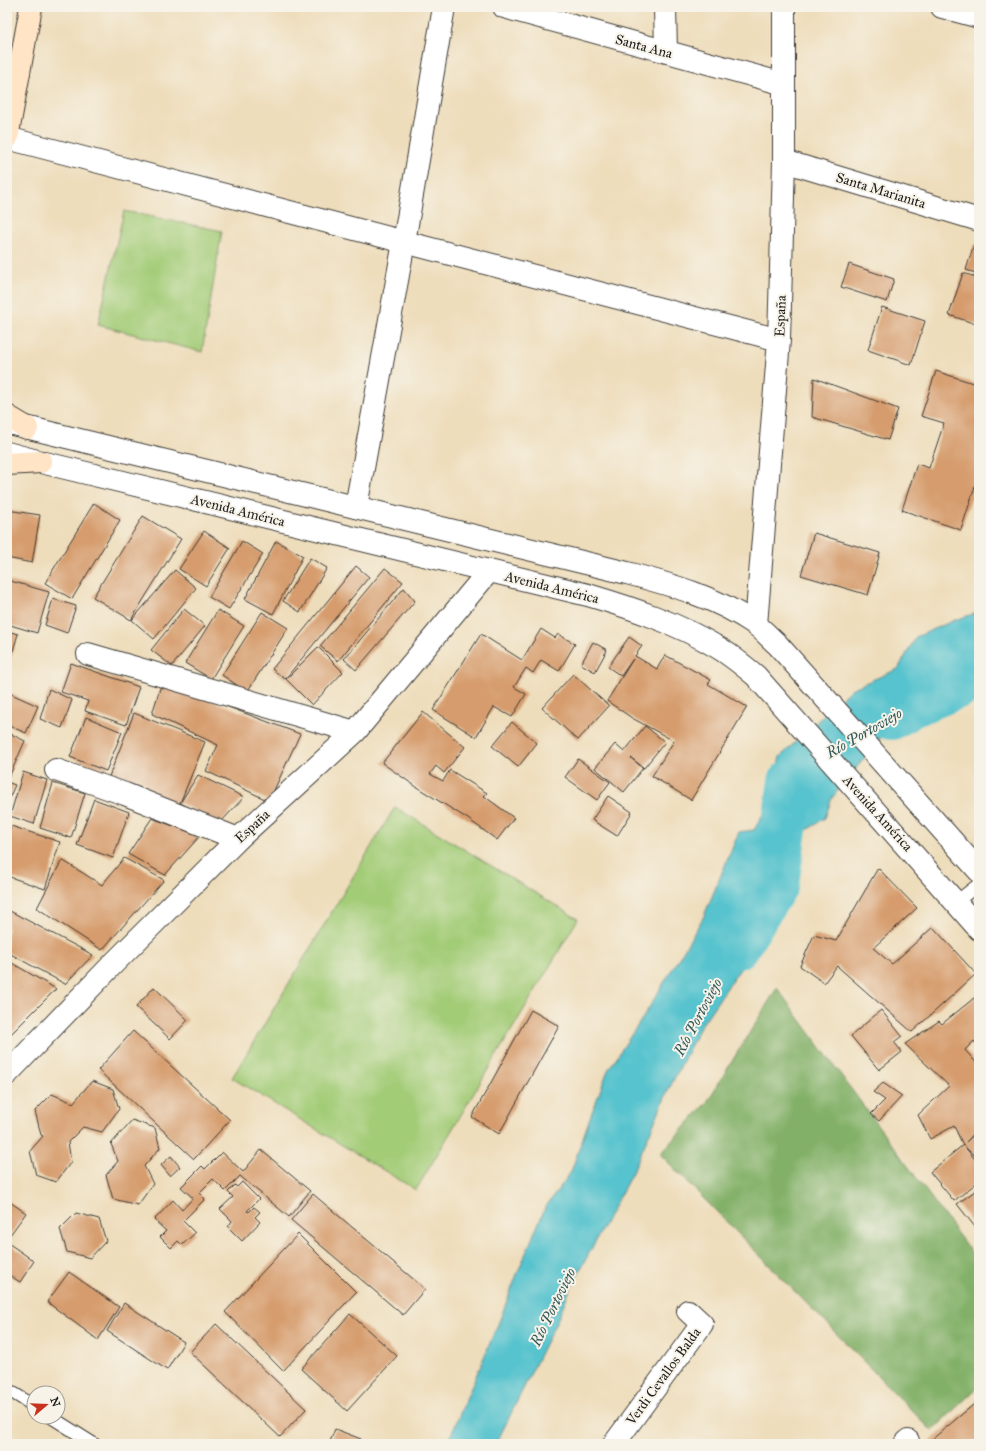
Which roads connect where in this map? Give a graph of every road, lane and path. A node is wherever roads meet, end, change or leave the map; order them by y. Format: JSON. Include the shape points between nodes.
{"nodes":[{"id":1,"x":31,"y":7,"type":"edge"},
{"id":2,"x":444,"y":7,"type":"edge"},
{"id":3,"x":504,"y":7,"type":"edge"},
{"id":4,"x":665,"y":7,"type":"edge"},
{"id":5,"x":784,"y":7,"type":"edge"},
{"id":6,"x":942,"y":7,"type":"edge"},
{"id":7,"x":979,"y":17,"type":"edge"},
{"id":8,"x":666,"y":52,"type":"junction"},
{"id":9,"x":784,"y":84,"type":"junction"},
{"id":10,"x":7,"y":138,"type":"edge"},
{"id":11,"x":784,"y":161,"type":"junction"},
{"id":12,"x":979,"y":220,"type":"edge"},
{"id":13,"x":404,"y":242,"type":"junction"},
{"id":14,"x":779,"y":340,"type":"junction"},
{"id":15,"x":7,"y":416,"type":"edge"},
{"id":16,"x":17,"y":425,"type":"edge"},
{"id":17,"x":7,"y":453,"type":"edge"},
{"id":18,"x":41,"y":462,"type":"junction"},
{"id":19,"x":7,"y":464,"type":"edge"},
{"id":20,"x":356,"y":506,"type":"junction"},
{"id":21,"x":490,"y":571,"type":"junction"},
{"id":22,"x":756,"y":625,"type":"junction"},
{"id":23,"x":88,"y":654,"type":"dead end"},
{"id":24,"x":355,"y":732,"type":"junction"},
{"id":25,"x":56,"y":770,"type":"dead end"},
{"id":26,"x":238,"y":839,"type":"junction"},
{"id":27,"x":979,"y":871,"type":"edge"},
{"id":28,"x":979,"y":884,"type":"edge"},
{"id":29,"x":956,"y":902,"type":"junction"},
{"id":30,"x":979,"y":928,"type":"edge"},
{"id":31,"x":7,"y":1074,"type":"edge"},
{"id":32,"x":688,"y":1311,"type":"dead end"},
{"id":33,"x":7,"y":1389,"type":"edge"},
{"id":34,"x":26,"y":1401,"type":"edge"},
{"id":35,"x":64,"y":1425,"type":"edge"},
{"id":36,"x":94,"y":1444,"type":"edge"},
{"id":37,"x":614,"y":1444,"type":"edge"}],
"edges":[{"from":1,"to":10,"type":"main road"},
{"from":2,"to":13,"type":"street"},
{"from":3,"to":8,"type":"street","name":"Santa Ana"},
{"from":4,"to":8,"type":"street"},
{"from":5,"to":9,"type":"street","name":"España"},
{"from":6,"to":7,"type":"street"},
{"from":8,"to":9,"type":"street","name":"Santa Ana"},
{"from":9,"to":11,"type":"street","name":"España"},
{"from":10,"to":13,"type":"street"},
{"from":11,"to":12,"type":"street","name":"Santa Marianita"},
{"from":11,"to":14,"type":"street","name":"España"},
{"from":13,"to":14,"type":"street"},
{"from":13,"to":20,"type":"street"},
{"from":14,"to":22,"type":"street","name":"España"},
{"from":15,"to":16,"type":"main road"},
{"from":16,"to":20,"type":"street"},
{"from":17,"to":18,"type":"street","name":"Avenida América"},
{"from":18,"to":19,"type":"main road"},
{"from":18,"to":21,"type":"street","name":"Avenida América"},
{"from":20,"to":22,"type":"street","via":[[669,584],[719,603]]},
{"from":21,"to":24,"type":"street","name":"España"},
{"from":21,"to":29,"type":"street","name":"Avenida América","via":[[626,606],[718,647],[756,676]]},
{"from":22,"to":27,"type":"street","via":[[777,644]]},
{"from":23,"to":24,"type":"street"},
{"from":24,"to":26,"type":"street","name":"España"},
{"from":25,"to":26,"type":"street","via":[[125,794]]},
{"from":26,"to":31,"type":"street","name":"España"},
{"from":28,"to":29,"type":"lane"},
{"from":29,"to":30,"type":"street","name":"Avenida América"},
{"from":32,"to":37,"type":"street","name":"Verdi Cevallos Balda","via":[[702,1324]]},
{"from":33,"to":34,"type":"lane"},
{"from":35,"to":36,"type":"lane"}]}
